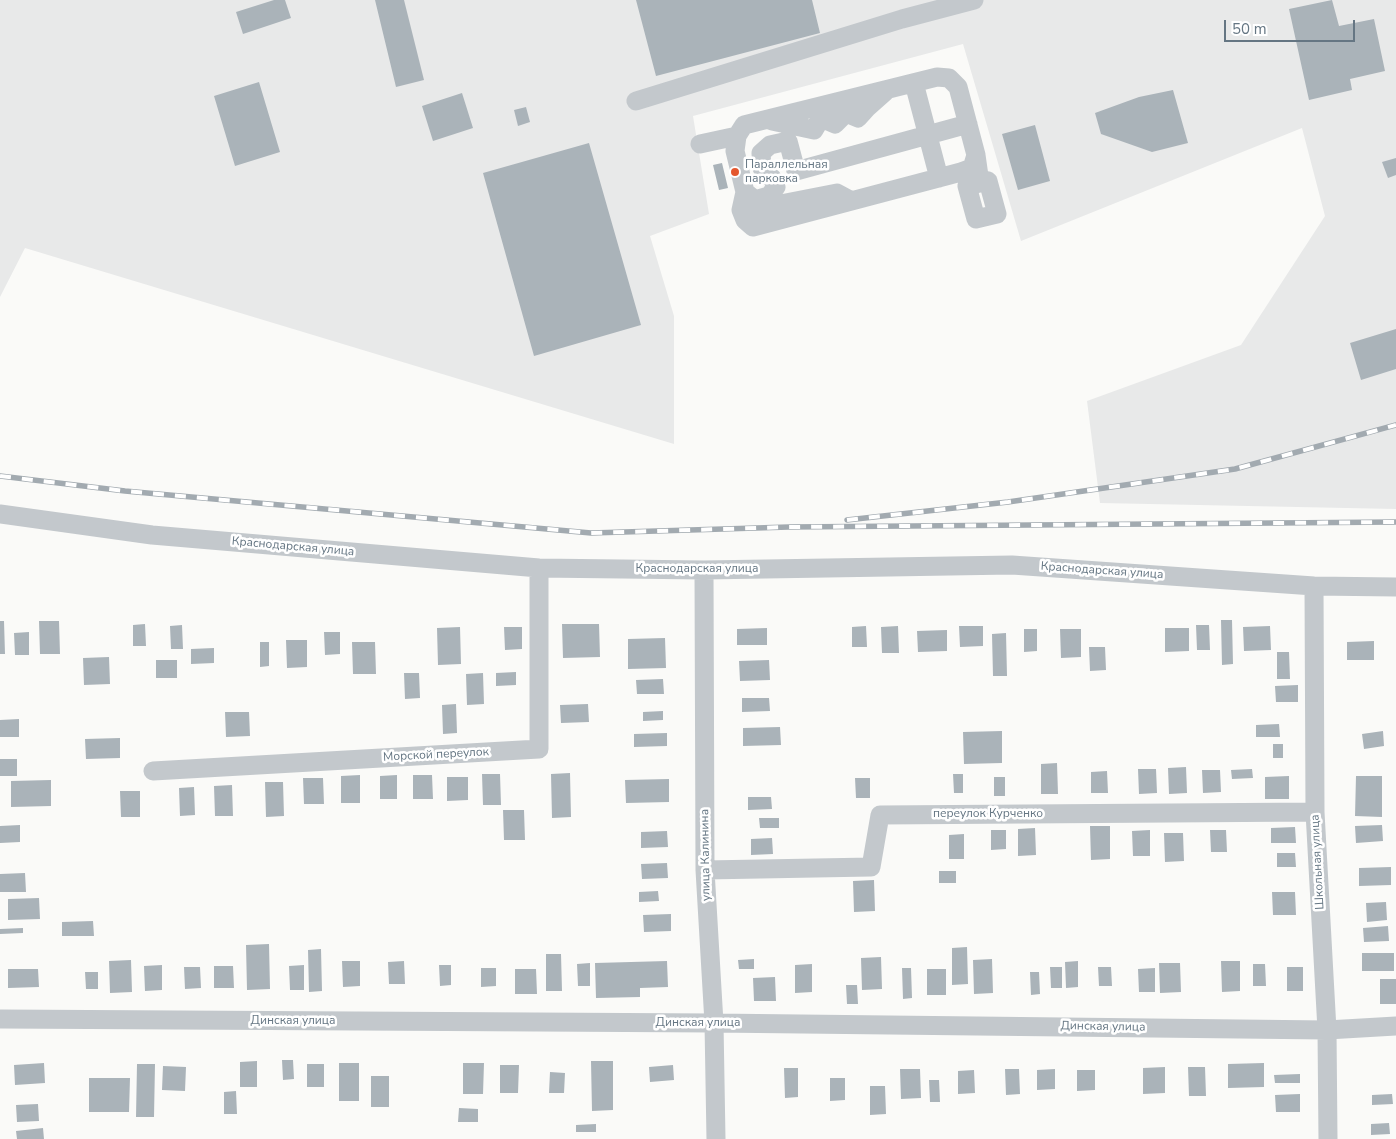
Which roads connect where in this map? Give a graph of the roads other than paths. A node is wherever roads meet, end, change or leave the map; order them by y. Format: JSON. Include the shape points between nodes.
{"nodes":[{"id":1,"x":974,"y":0,"type":"edge"},
{"id":2,"x":914,"y":83,"type":"junction"},
{"id":3,"x":636,"y":101,"type":"dead end"},
{"id":4,"x":968,"y":124,"type":"junction"},
{"id":5,"x":927,"y":134,"type":"junction"},
{"id":6,"x":736,"y":136,"type":"junction"},
{"id":7,"x":700,"y":144,"type":"dead end"},
{"id":8,"x":939,"y":178,"type":"junction"},
{"id":9,"x":743,"y":201,"type":"junction"},
{"id":10,"x":853,"y":202,"type":"junction"},
{"id":11,"x":0,"y":514,"type":"edge"},
{"id":12,"x":539,"y":568,"type":"junction"},
{"id":13,"x":704,"y":570,"type":"junction"},
{"id":14,"x":1314,"y":586,"type":"junction"},
{"id":15,"x":1396,"y":586,"type":"edge"},
{"id":16,"x":153,"y":771,"type":"dead end"},
{"id":17,"x":1315,"y":812,"type":"junction"},
{"id":18,"x":705,"y":870,"type":"junction"},
{"id":19,"x":0,"y":1019,"type":"edge"},
{"id":20,"x":714,"y":1023,"type":"junction"},
{"id":21,"x":1396,"y":1026,"type":"edge"},
{"id":22,"x":1327,"y":1030,"type":"junction"},
{"id":23,"x":716,"y":1139,"type":"edge"},
{"id":24,"x":1328,"y":1139,"type":"edge"}],
"edges":[{"from":1,"to":3,"type":"street"},
{"from":2,"to":4,"type":"street","via":[[937,77],[950,78],[958,87]]},
{"from":2,"to":5,"type":"street"},
{"from":2,"to":6,"type":"street","via":[[744,125]]},
{"from":4,"to":5,"type":"street"},
{"from":4,"to":8,"type":"street","via":[[976,154],[971,180]]},
{"from":5,"to":8,"type":"street"},
{"from":5,"to":9,"type":"street","via":[[796,170],[788,141],[770,145],[761,153],[762,168],[776,187],[769,196]]},
{"from":6,"to":7,"type":"street"},
{"from":6,"to":9,"type":"street","via":[[735,151]]},
{"from":8,"to":10,"type":"street"},
{"from":9,"to":10,"type":"street","via":[[783,204],[836,193]]},
{"from":9,"to":10,"type":"street","via":[[745,220],[753,227]]},
{"from":11,"to":12,"type":"street","name":"Краснодарская улица","via":[[152,535]]},
{"from":12,"to":13,"type":"street","name":"Краснодарская улица"},
{"from":12,"to":16,"type":"street","name":"Морской переулок","via":[[539,749]]},
{"from":13,"to":14,"type":"street","name":"Краснодарская улица","via":[[1012,565]]},
{"from":13,"to":18,"type":"street","name":"улица Калинина"},
{"from":14,"to":15,"type":"street","name":"Краснодарская улица"},
{"from":14,"to":17,"type":"street","name":"Школьная улица"},
{"from":17,"to":18,"type":"street","name":"переулок Курченко","via":[[880,814],[871,867]]},
{"from":17,"to":22,"type":"street","name":"Школьная улица"},
{"from":18,"to":20,"type":"street","name":"улица Калинина"},
{"from":19,"to":20,"type":"street","name":"Динская улица"},
{"from":20,"to":22,"type":"street","name":"Динская улица"},
{"from":20,"to":23,"type":"street","name":"улица Калинина"},
{"from":21,"to":22,"type":"street","name":"Динская улица"},
{"from":22,"to":24,"type":"street","name":"Школьная улица"}]}
